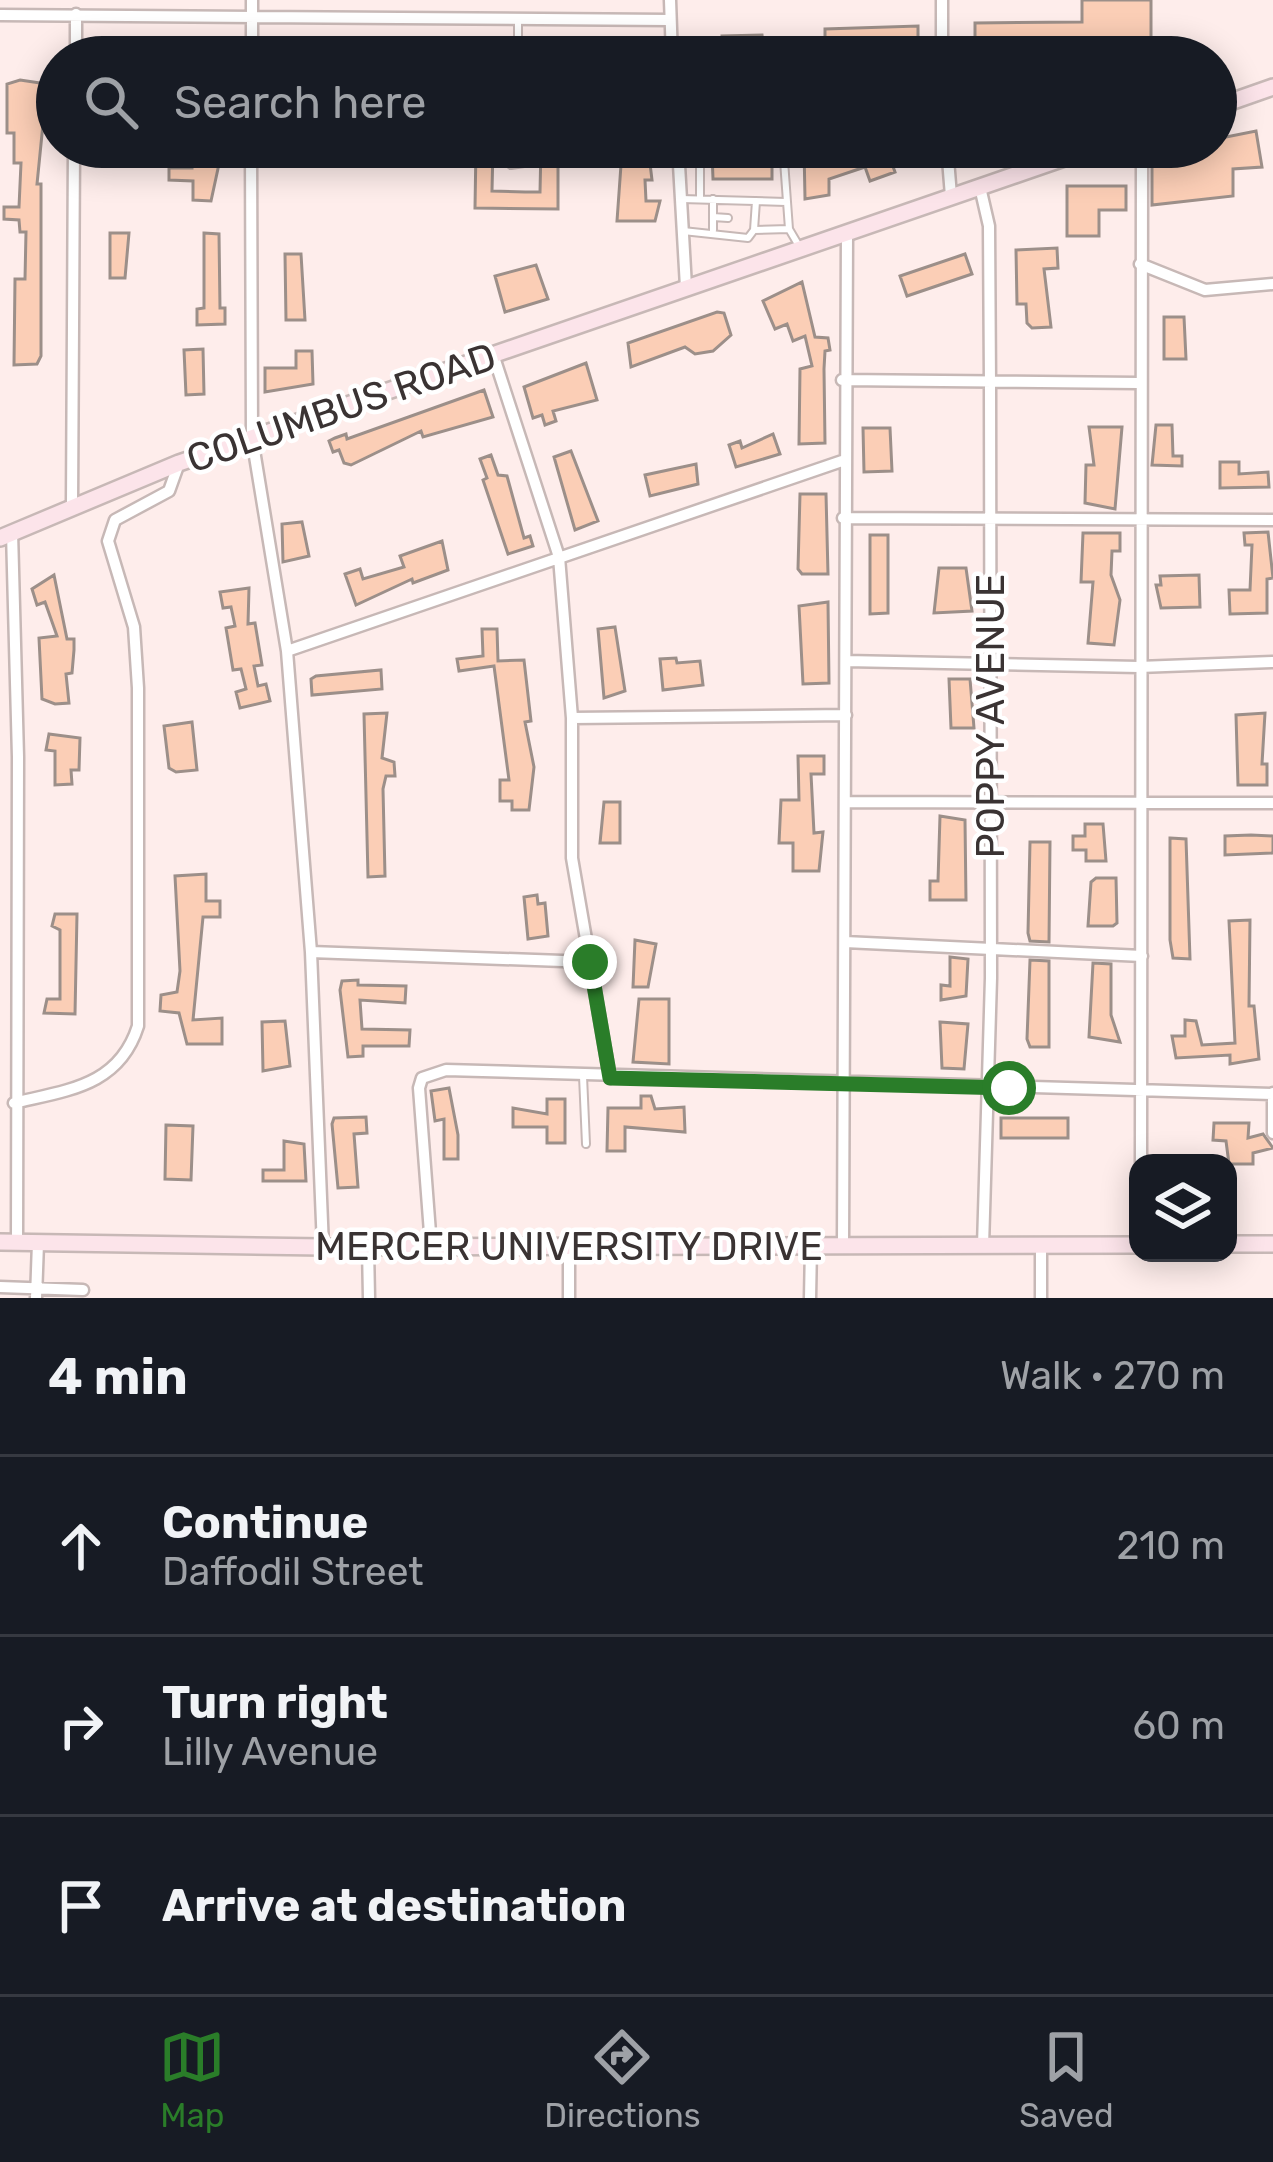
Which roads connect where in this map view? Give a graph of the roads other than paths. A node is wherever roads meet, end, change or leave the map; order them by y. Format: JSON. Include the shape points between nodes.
{"nodes":[{"id":1,"x":670,"y":0,"type":"edge"},
{"id":2,"x":942,"y":0,"type":"edge"},
{"id":3,"x":252,"y":7,"type":"edge"},
{"id":4,"x":76,"y":14,"type":"junction"},
{"id":5,"x":0,"y":15,"type":"edge"},
{"id":6,"x":518,"y":18,"type":"junction"},
{"id":7,"x":670,"y":20,"type":"junction"},
{"id":8,"x":76,"y":36,"type":"edge"},
{"id":9,"x":518,"y":36,"type":"edge"},
{"id":10,"x":671,"y":36,"type":"edge"},
{"id":11,"x":942,"y":36,"type":"edge"},
{"id":12,"x":1273,"y":87,"type":"edge"},
{"id":13,"x":1237,"y":99,"type":"edge"},
{"id":14,"x":74,"y":168,"type":"edge"},
{"id":15,"x":251,"y":168,"type":"edge"},
{"id":16,"x":679,"y":168,"type":"edge"},
{"id":17,"x":700,"y":168,"type":"edge"},
{"id":18,"x":784,"y":168,"type":"edge"},
{"id":19,"x":949,"y":168,"type":"edge"},
{"id":20,"x":1035,"y":168,"type":"edge"},
{"id":21,"x":1142,"y":168,"type":"edge"},
{"id":22,"x":980,"y":187,"type":"junction"},
{"id":23,"x":951,"y":196,"type":"junction"},
{"id":24,"x":681,"y":199,"type":"junction"},
{"id":25,"x":700,"y":199,"type":"junction"},
{"id":26,"x":713,"y":200,"type":"junction"},
{"id":27,"x":755,"y":201,"type":"junction"},
{"id":28,"x":786,"y":202,"type":"junction"},
{"id":29,"x":713,"y":218,"type":"junction"},
{"id":30,"x":728,"y":218,"type":"dead end"},
{"id":31,"x":742,"y":219,"type":"dead end"},
{"id":32,"x":754,"y":220,"type":"junction"},
{"id":33,"x":789,"y":229,"type":"junction"},
{"id":34,"x":713,"y":230,"type":"junction"},
{"id":35,"x":754,"y":230,"type":"junction"},
{"id":36,"x":683,"y":231,"type":"junction"},
{"id":37,"x":847,"y":232,"type":"junction"},
{"id":38,"x":799,"y":246,"type":"junction"},
{"id":39,"x":1140,"y":264,"type":"junction"},
{"id":40,"x":1273,"y":284,"type":"edge"},
{"id":41,"x":686,"y":287,"type":"junction"},
{"id":42,"x":493,"y":354,"type":"junction"},
{"id":43,"x":842,"y":380,"type":"junction"},
{"id":44,"x":990,"y":382,"type":"junction"},
{"id":45,"x":1138,"y":383,"type":"junction"},
{"id":46,"x":252,"y":438,"type":"junction"},
{"id":47,"x":842,"y":461,"type":"junction"},
{"id":48,"x":179,"y":463,"type":"junction"},
{"id":49,"x":72,"y":504,"type":"junction"},
{"id":50,"x":843,"y":518,"type":"junction"},
{"id":51,"x":1273,"y":520,"type":"edge"},
{"id":52,"x":989,"y":522,"type":"junction"},
{"id":53,"x":1139,"y":524,"type":"junction"},
{"id":54,"x":6,"y":535,"type":"edge"},
{"id":55,"x":560,"y":556,"type":"junction"},
{"id":56,"x":287,"y":651,"type":"junction"},
{"id":57,"x":846,"y":661,"type":"junction"},
{"id":58,"x":989,"y":662,"type":"junction"},
{"id":59,"x":1273,"y":662,"type":"edge"},
{"id":60,"x":1139,"y":667,"type":"junction"},
{"id":61,"x":846,"y":715,"type":"junction"},
{"id":62,"x":572,"y":718,"type":"junction"},
{"id":63,"x":847,"y":802,"type":"junction"},
{"id":64,"x":991,"y":802,"type":"junction"},
{"id":65,"x":1139,"y":803,"type":"junction"},
{"id":66,"x":1273,"y":803,"type":"edge"},
{"id":67,"x":845,"y":942,"type":"junction"},
{"id":68,"x":989,"y":945,"type":"junction"},
{"id":69,"x":311,"y":952,"type":"junction"},
{"id":70,"x":1142,"y":956,"type":"junction"},
{"id":71,"x":590,"y":962,"type":"junction"},
{"id":72,"x":583,"y":1076,"type":"junction"},
{"id":73,"x":610,"y":1078,"type":"junction"},
{"id":74,"x":844,"y":1084,"type":"junction"},
{"id":75,"x":989,"y":1084,"type":"junction"},
{"id":76,"x":1142,"y":1090,"type":"junction"},
{"id":77,"x":1272,"y":1094,"type":"edge"},
{"id":78,"x":14,"y":1103,"type":"junction"},
{"id":79,"x":1273,"y":1133,"type":"edge"},
{"id":80,"x":15,"y":1138,"type":"junction"},
{"id":81,"x":0,"y":1139,"type":"edge"},
{"id":82,"x":586,"y":1144,"type":"dead end"},
{"id":83,"x":1141,"y":1154,"type":"edge"},
{"id":84,"x":9,"y":1242,"type":"edge"},
{"id":85,"x":38,"y":1243,"type":"junction"},
{"id":86,"x":1237,"y":1244,"type":"edge"},
{"id":87,"x":1273,"y":1244,"type":"edge"},
{"id":88,"x":843,"y":1245,"type":"junction"},
{"id":89,"x":1129,"y":1245,"type":"edge"},
{"id":90,"x":430,"y":1246,"type":"junction"},
{"id":91,"x":569,"y":1246,"type":"junction"},
{"id":92,"x":811,"y":1246,"type":"junction"},
{"id":93,"x":983,"y":1246,"type":"junction"},
{"id":94,"x":1041,"y":1246,"type":"junction"},
{"id":95,"x":323,"y":1247,"type":"junction"},
{"id":96,"x":368,"y":1247,"type":"junction"},
{"id":97,"x":0,"y":1287,"type":"edge"},
{"id":98,"x":82,"y":1290,"type":"dead end"},
{"id":99,"x":36,"y":1293,"type":"edge"},
{"id":100,"x":369,"y":1298,"type":"edge"},
{"id":101,"x":569,"y":1298,"type":"edge"},
{"id":102,"x":810,"y":1298,"type":"edge"},
{"id":103,"x":1041,"y":1298,"type":"edge"}],
"edges":[{"from":1,"to":7,"type":"street"},
{"from":2,"to":11,"type":"street"},
{"from":3,"to":4,"type":"street"},
{"from":3,"to":6,"type":"street"},
{"from":4,"to":5,"type":"street"},
{"from":4,"to":8,"type":"street"},
{"from":6,"to":7,"type":"street"},
{"from":6,"to":9,"type":"lane"},
{"from":7,"to":10,"type":"street"},
{"from":12,"to":13,"type":"street"},
{"from":14,"to":49,"type":"street"},
{"from":15,"to":46,"type":"street"},
{"from":16,"to":24,"type":"street"},
{"from":17,"to":25,"type":"lane"},
{"from":18,"to":28,"type":"lane"},
{"from":19,"to":23,"type":"street"},
{"from":20,"to":22,"type":"street","name":"COLUMBUS ROAD"},
{"from":21,"to":39,"type":"street"},
{"from":22,"to":23,"type":"street","name":"COLUMBUS ROAD"},
{"from":22,"to":44,"type":"street","name":"POPPY AVENUE","via":[[989,226]]},
{"from":23,"to":37,"type":"street","name":"COLUMBUS ROAD"},
{"from":24,"to":25,"type":"lane"},
{"from":24,"to":36,"type":"street"},
{"from":25,"to":26,"type":"lane"},
{"from":26,"to":27,"type":"lane"},
{"from":26,"to":29,"type":"lane"},
{"from":27,"to":28,"type":"lane"},
{"from":27,"to":32,"type":"lane"},
{"from":28,"to":33,"type":"lane"},
{"from":29,"to":30,"type":"lane"},
{"from":29,"to":34,"type":"lane"},
{"from":31,"to":32,"type":"lane"},
{"from":32,"to":35,"type":"lane"},
{"from":33,"to":35,"type":"lane"},
{"from":33,"to":38,"type":"lane"},
{"from":34,"to":35,"type":"lane","via":[[748,238]]},
{"from":34,"to":36,"type":"lane"},
{"from":36,"to":41,"type":"street"},
{"from":37,"to":38,"type":"street","name":"COLUMBUS ROAD"},
{"from":37,"to":43,"type":"street"},
{"from":38,"to":41,"type":"street","name":"COLUMBUS ROAD"},
{"from":39,"to":40,"type":"street","via":[[1205,290]]},
{"from":39,"to":45,"type":"street"},
{"from":41,"to":42,"type":"street","name":"COLUMBUS ROAD"},
{"from":42,"to":46,"type":"street","name":"COLUMBUS ROAD"},
{"from":42,"to":55,"type":"street"},
{"from":43,"to":44,"type":"street"},
{"from":43,"to":47,"type":"street"},
{"from":44,"to":45,"type":"street"},
{"from":44,"to":52,"type":"street","name":"POPPY AVENUE"},
{"from":45,"to":53,"type":"street"},
{"from":46,"to":48,"type":"street","name":"COLUMBUS ROAD"},
{"from":46,"to":56,"type":"street"},
{"from":47,"to":50,"type":"street"},
{"from":47,"to":55,"type":"street"},
{"from":48,"to":49,"type":"street","name":"COLUMBUS ROAD"},
{"from":48,"to":78,"type":"street","via":[[169,490],[115,520],[108,541],[134,627],[137,668],[138,1026],[107,1075]]},
{"from":49,"to":54,"type":"street","name":"COLUMBUS ROAD"},
{"from":50,"to":52,"type":"street"},
{"from":50,"to":57,"type":"street"},
{"from":51,"to":53,"type":"street"},
{"from":52,"to":53,"type":"street"},
{"from":52,"to":58,"type":"street","name":"POPPY AVENUE"},
{"from":53,"to":60,"type":"street"},
{"from":54,"to":78,"type":"street","via":[[18,757]]},
{"from":55,"to":56,"type":"street"},
{"from":55,"to":62,"type":"street"},
{"from":56,"to":69,"type":"street"},
{"from":57,"to":58,"type":"street"},
{"from":57,"to":61,"type":"street"},
{"from":58,"to":60,"type":"street"},
{"from":58,"to":64,"type":"street","name":"POPPY AVENUE"},
{"from":59,"to":60,"type":"street"},
{"from":60,"to":65,"type":"street"},
{"from":61,"to":62,"type":"street"},
{"from":61,"to":63,"type":"street"},
{"from":62,"to":71,"type":"street","via":[[572,858]]},
{"from":63,"to":64,"type":"street"},
{"from":63,"to":67,"type":"street"},
{"from":64,"to":65,"type":"street"},
{"from":64,"to":68,"type":"street","name":"POPPY AVENUE"},
{"from":65,"to":66,"type":"street"},
{"from":65,"to":70,"type":"street"},
{"from":67,"to":68,"type":"street"},
{"from":67,"to":74,"type":"street"},
{"from":68,"to":70,"type":"street"},
{"from":68,"to":75,"type":"street","name":"POPPY AVENUE"},
{"from":69,"to":71,"type":"street"},
{"from":69,"to":95,"type":"street"},
{"from":70,"to":76,"type":"street"},
{"from":71,"to":73,"type":"street"},
{"from":72,"to":73,"type":"street"},
{"from":72,"to":82,"type":"lane"},
{"from":72,"to":90,"type":"street","via":[[466,1068],[422,1078]]},
{"from":73,"to":74,"type":"street"},
{"from":74,"to":75,"type":"street"},
{"from":74,"to":88,"type":"street"},
{"from":75,"to":76,"type":"street"},
{"from":75,"to":93,"type":"street","name":"POPPY AVENUE"},
{"from":76,"to":77,"type":"street"},
{"from":76,"to":83,"type":"street"},
{"from":77,"to":79,"type":"street"},
{"from":78,"to":80,"type":"street"},
{"from":80,"to":81,"type":"street"},
{"from":80,"to":84,"type":"street"},
{"from":84,"to":85,"type":"street","name":"MERCER UNIVERSITY DRIVE"},
{"from":85,"to":95,"type":"street","name":"MERCER UNIVERSITY DRIVE"},
{"from":85,"to":99,"type":"street"},
{"from":86,"to":87,"type":"street"},
{"from":88,"to":92,"type":"street","name":"MERCER UNIVERSITY DRIVE"},
{"from":88,"to":93,"type":"street","name":"MERCER UNIVERSITY DRIVE"},
{"from":89,"to":94,"type":"street","name":"MERCER UNIVERSITY DRIVE"},
{"from":90,"to":91,"type":"street","name":"MERCER UNIVERSITY DRIVE"},
{"from":90,"to":96,"type":"street","name":"MERCER UNIVERSITY DRIVE"},
{"from":91,"to":92,"type":"street","name":"MERCER UNIVERSITY DRIVE"},
{"from":91,"to":101,"type":"street"},
{"from":92,"to":102,"type":"street"},
{"from":93,"to":94,"type":"street","name":"MERCER UNIVERSITY DRIVE"},
{"from":94,"to":103,"type":"street"},
{"from":95,"to":96,"type":"street","name":"MERCER UNIVERSITY DRIVE"},
{"from":96,"to":100,"type":"street"},
{"from":97,"to":99,"type":"street"},
{"from":98,"to":99,"type":"street"}]}
